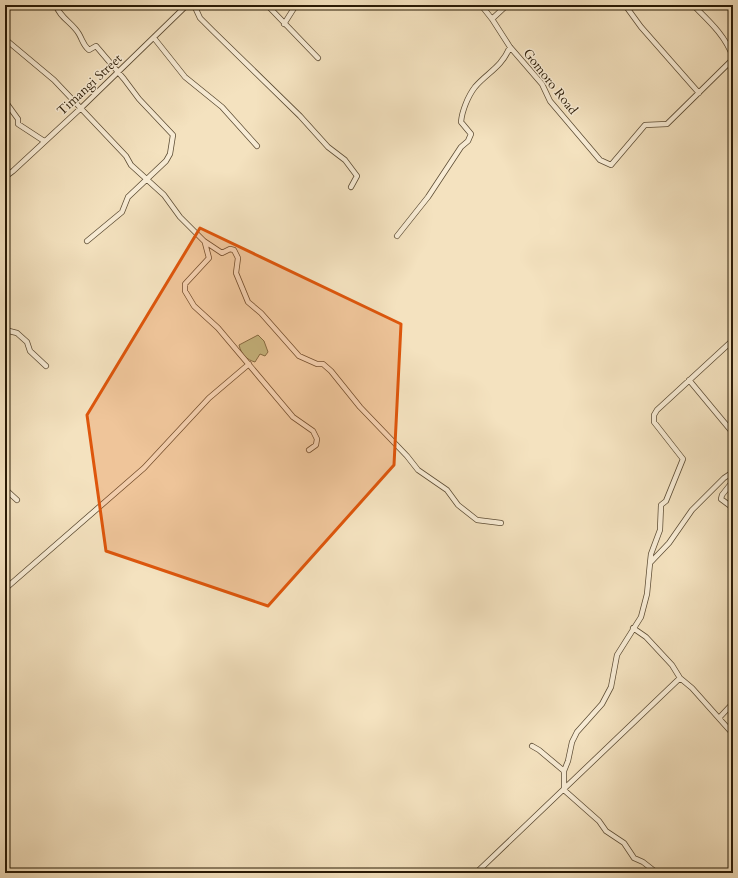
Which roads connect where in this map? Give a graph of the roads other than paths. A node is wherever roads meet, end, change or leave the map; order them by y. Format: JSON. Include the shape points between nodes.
{"nodes":[{"id":1,"x":56,"y":5,"type":"edge"},
{"id":2,"x":187,"y":5,"type":"edge"},
{"id":3,"x":194,"y":5,"type":"edge"},
{"id":4,"x":268,"y":5,"type":"edge"},
{"id":5,"x":296,"y":5,"type":"edge"},
{"id":6,"x":481,"y":5,"type":"edge"},
{"id":7,"x":508,"y":5,"type":"edge"},
{"id":8,"x":625,"y":5,"type":"edge"},
{"id":9,"x":693,"y":5,"type":"edge"},
{"id":10,"x":492,"y":19,"type":"junction"},
{"id":11,"x":284,"y":24,"type":"junction"},
{"id":12,"x":154,"y":38,"type":"junction"},
{"id":13,"x":5,"y":39,"type":"edge"},
{"id":14,"x":510,"y":47,"type":"junction"},
{"id":15,"x":318,"y":58,"type":"dead end"},
{"id":16,"x":733,"y":58,"type":"edge"},
{"id":17,"x":118,"y":72,"type":"junction"},
{"id":18,"x":699,"y":93,"type":"junction"},
{"id":19,"x":5,"y":101,"type":"edge"},
{"id":20,"x":81,"y":108,"type":"junction"},
{"id":21,"x":44,"y":141,"type":"junction"},
{"id":22,"x":257,"y":146,"type":"dead end"},
{"id":23,"x":5,"y":177,"type":"edge"},
{"id":24,"x":146,"y":179,"type":"junction"},
{"id":25,"x":351,"y":187,"type":"dead end"},
{"id":26,"x":397,"y":236,"type":"dead end"},
{"id":27,"x":87,"y":241,"type":"dead end"},
{"id":28,"x":204,"y":241,"type":"junction"},
{"id":29,"x":5,"y":330,"type":"edge"},
{"id":30,"x":733,"y":340,"type":"edge"},
{"id":31,"x":249,"y":364,"type":"junction"},
{"id":32,"x":46,"y":366,"type":"dead end"},
{"id":33,"x":689,"y":380,"type":"junction"},
{"id":34,"x":733,"y":434,"type":"edge"},
{"id":35,"x":309,"y":450,"type":"dead end"},
{"id":36,"x":733,"y":472,"type":"edge"},
{"id":37,"x":733,"y":481,"type":"edge"},
{"id":38,"x":5,"y":489,"type":"edge"},
{"id":39,"x":17,"y":500,"type":"dead end"},
{"id":40,"x":733,"y":508,"type":"edge"},
{"id":41,"x":501,"y":523,"type":"dead end"},
{"id":42,"x":650,"y":563,"type":"junction"},
{"id":43,"x":5,"y":589,"type":"edge"},
{"id":44,"x":633,"y":628,"type":"junction"},
{"id":45,"x":680,"y":678,"type":"junction"},
{"id":46,"x":733,"y":703,"type":"edge"},
{"id":47,"x":719,"y":718,"type":"junction"},
{"id":48,"x":733,"y":734,"type":"edge"},
{"id":49,"x":532,"y":746,"type":"dead end"},
{"id":50,"x":564,"y":771,"type":"junction"},
{"id":51,"x":564,"y":790,"type":"junction"},
{"id":52,"x":476,"y":873,"type":"edge"},
{"id":53,"x":656,"y":873,"type":"edge"}],
"edges":[{"from":1,"to":17,"type":"street","via":[[58,11],[79,34],[84,46],[89,50],[96,46]]},
{"from":2,"to":12,"type":"street","name":"Timangi Street"},
{"from":3,"to":25,"type":"street","via":[[200,18],[328,147],[345,160],[357,176]]},
{"from":4,"to":11,"type":"street"},
{"from":5,"to":11,"type":"street"},
{"from":6,"to":10,"type":"street","name":"Gomoro Road"},
{"from":7,"to":10,"type":"street"},
{"from":8,"to":18,"type":"street"},
{"from":9,"to":16,"type":"street","via":[[718,30]]},
{"from":10,"to":14,"type":"street","name":"Gomoro Road"},
{"from":11,"to":15,"type":"street","via":[[290,26]]},
{"from":12,"to":17,"type":"street","name":"Timangi Street"},
{"from":12,"to":22,"type":"street","via":[[185,77],[222,107]]},
{"from":13,"to":20,"type":"street","via":[[54,80]]},
{"from":14,"to":18,"type":"street","name":"Gomoro Road","via":[[542,84],[550,101],[600,160],[611,165],[645,125],[667,124]]},
{"from":14,"to":26,"type":"street","via":[[505,58],[475,88],[462,113],[461,122],[471,134],[468,141],[461,147],[428,197]]},
{"from":16,"to":18,"type":"street"},
{"from":17,"to":20,"type":"street","name":"Timangi Street"},
{"from":17,"to":24,"type":"street","via":[[173,135],[170,154]]},
{"from":19,"to":21,"type":"street","via":[[18,119],[18,124]]},
{"from":20,"to":21,"type":"street","name":"Timangi Street"},
{"from":20,"to":24,"type":"street"},
{"from":21,"to":23,"type":"street","name":"Timangi Street"},
{"from":24,"to":27,"type":"street","via":[[128,197],[122,212]]},
{"from":24,"to":28,"type":"street","via":[[164,195],[175,211]]},
{"from":28,"to":31,"type":"street","via":[[209,258],[185,284],[185,291],[194,306],[218,328]]},
{"from":28,"to":41,"type":"street","via":[[222,253],[234,250],[238,258],[236,273],[248,302],[299,356],[323,364],[331,371],[340,385],[418,470],[447,490],[454,502],[477,520]]},
{"from":29,"to":32,"type":"street","via":[[17,333],[27,342],[30,351]]},
{"from":30,"to":33,"type":"street"},
{"from":31,"to":35,"type":"street","via":[[293,417],[313,432],[317,439],[316,444]]},
{"from":31,"to":43,"type":"street","via":[[209,398],[144,468]]},
{"from":33,"to":34,"type":"street"},
{"from":33,"to":42,"type":"street","via":[[654,415],[654,422],[683,460],[662,505],[660,530],[650,554]]},
{"from":36,"to":42,"type":"street","via":[[692,510]]},
{"from":37,"to":40,"type":"street","via":[[721,499]]},
{"from":38,"to":39,"type":"street"},
{"from":42,"to":44,"type":"street","via":[[648,594],[641,617]]},
{"from":44,"to":45,"type":"street","via":[[646,637],[672,665]]},
{"from":44,"to":50,"type":"street","via":[[617,655],[611,687],[602,704],[577,732]]},
{"from":45,"to":47,"type":"street"},
{"from":45,"to":51,"type":"street"},
{"from":46,"to":47,"type":"street"},
{"from":47,"to":48,"type":"street"},
{"from":49,"to":50,"type":"street"},
{"from":50,"to":51,"type":"street"},
{"from":51,"to":52,"type":"street"},
{"from":51,"to":53,"type":"street","via":[[599,821],[606,831],[624,843],[634,858]]}]}
